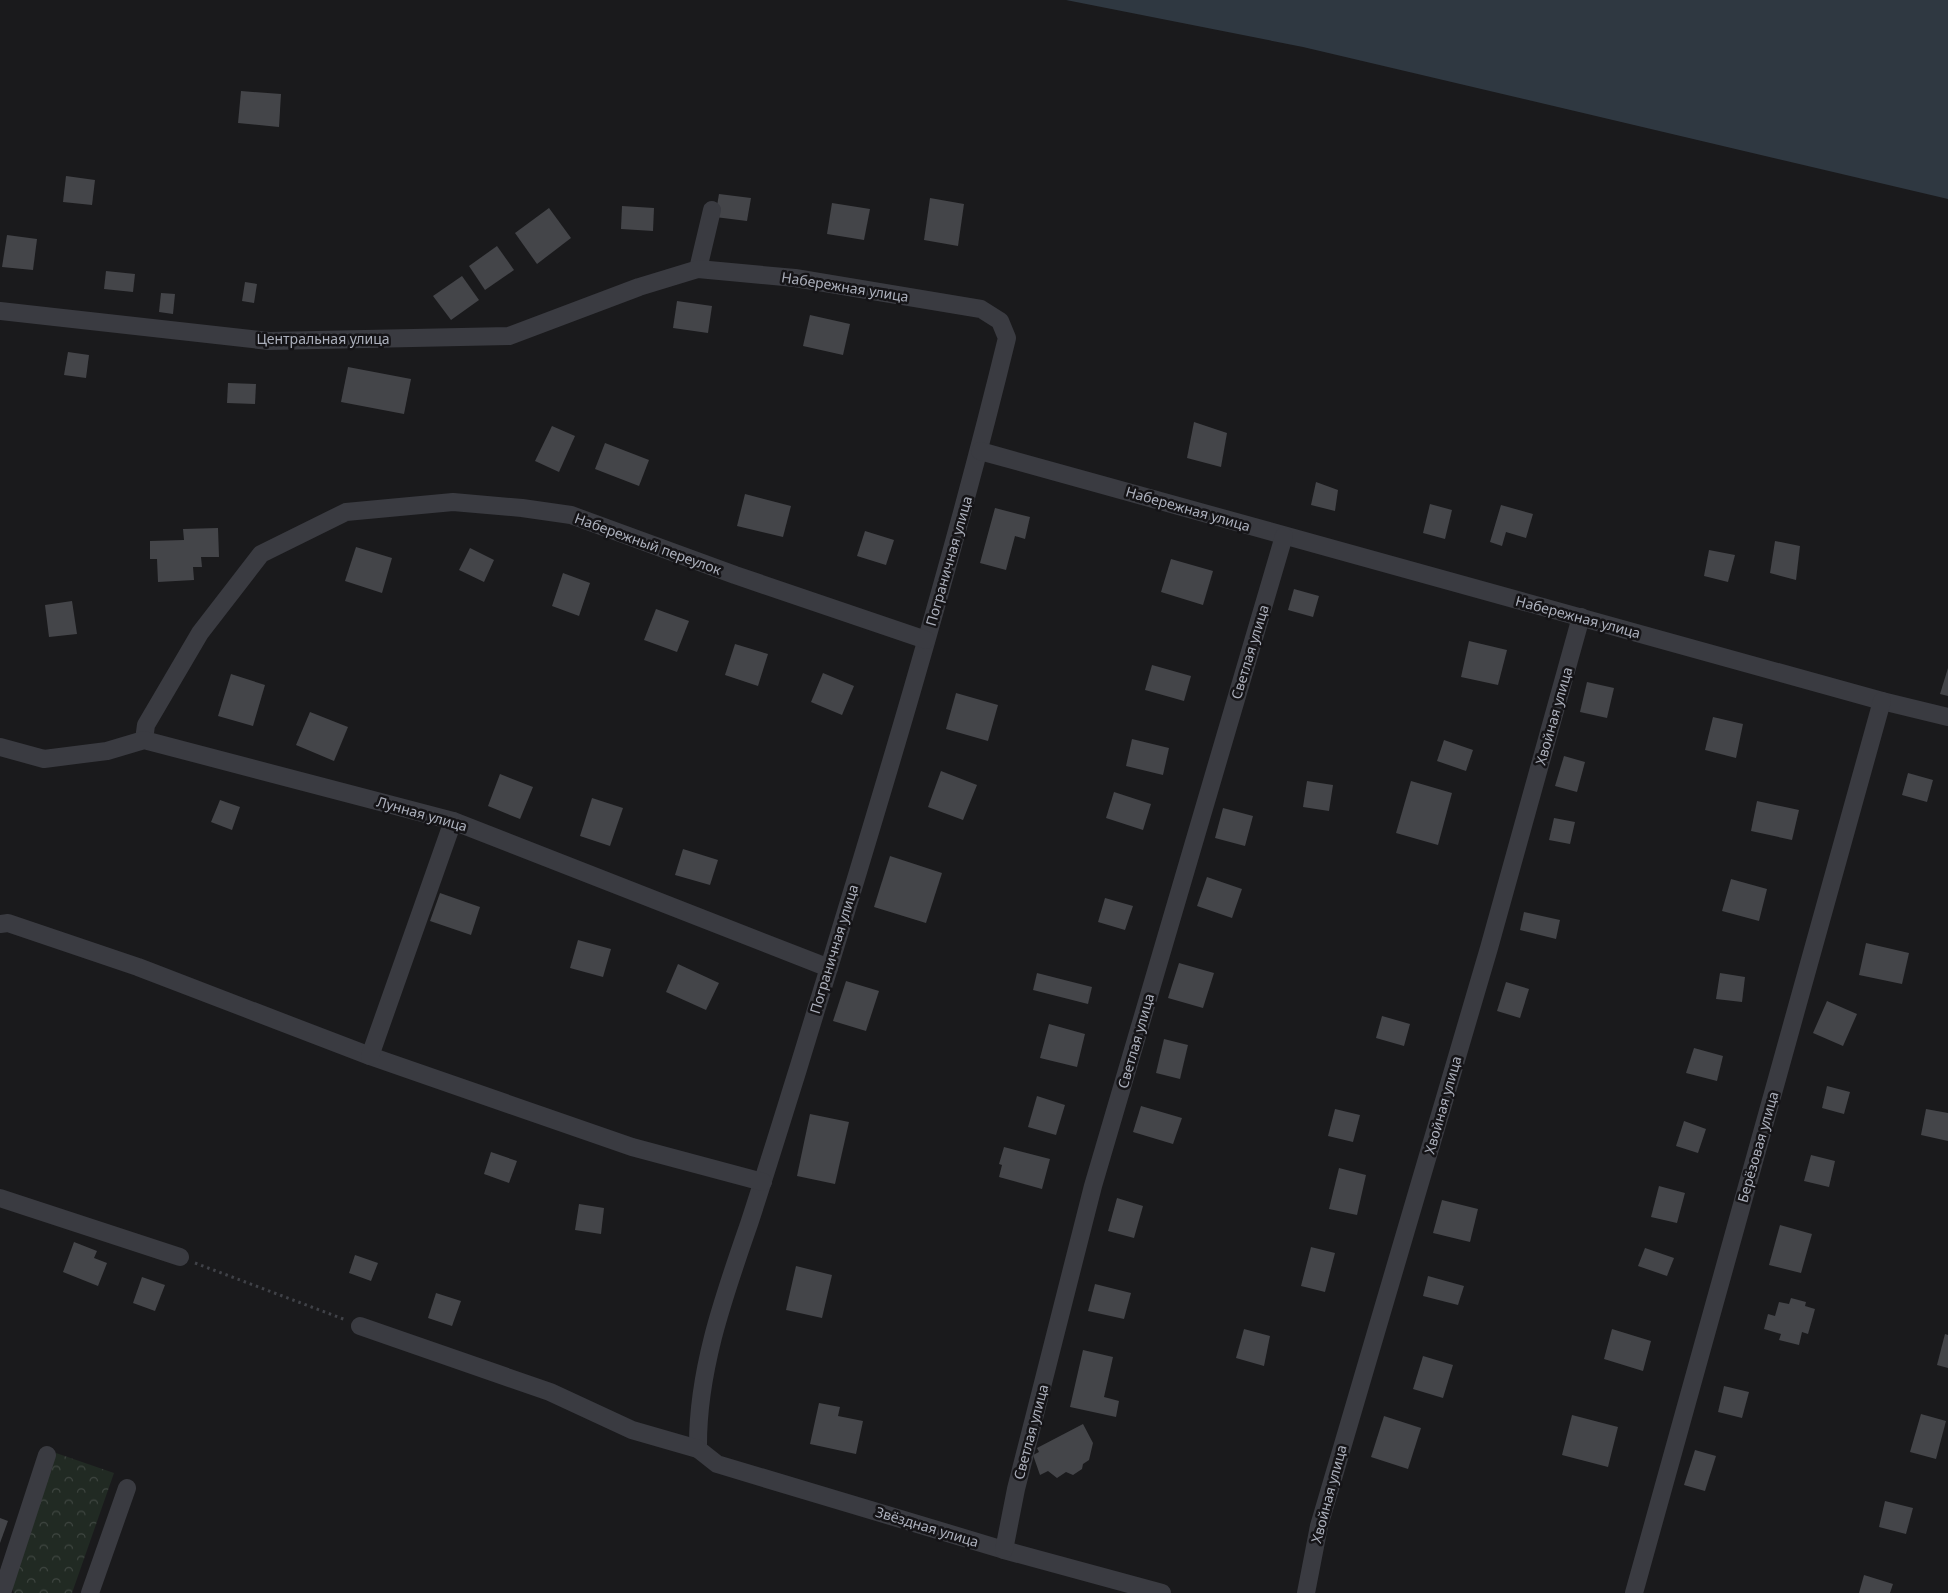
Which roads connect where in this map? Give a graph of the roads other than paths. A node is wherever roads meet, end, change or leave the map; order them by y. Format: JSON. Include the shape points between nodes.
{"nodes":[{"id":1,"x":712,"y":210,"type":"dead end"},
{"id":2,"x":698,"y":269,"type":"junction"},
{"id":3,"x":639,"y":288,"type":"joint"},
{"id":4,"x":0,"y":311,"type":"edge"},
{"id":5,"x":980,"y":451,"type":"junction"},
{"id":6,"x":1284,"y":536,"type":"junction"},
{"id":7,"x":1581,"y":618,"type":"junction"},
{"id":8,"x":926,"y":640,"type":"junction"},
{"id":9,"x":1882,"y":701,"type":"junction"},
{"id":10,"x":1948,"y":717,"type":"edge"},
{"id":11,"x":144,"y":740,"type":"junction"},
{"id":12,"x":0,"y":747,"type":"edge"},
{"id":13,"x":454,"y":821,"type":"junction"},
{"id":14,"x":0,"y":924,"type":"edge"},
{"id":15,"x":829,"y":968,"type":"junction"},
{"id":16,"x":370,"y":1056,"type":"junction"},
{"id":17,"x":763,"y":1182,"type":"junction"},
{"id":18,"x":0,"y":1198,"type":"edge"},
{"id":19,"x":180,"y":1257,"type":"road end"},
{"id":20,"x":360,"y":1326,"type":"road end"},
{"id":21,"x":698,"y":1449,"type":"junction"},
{"id":22,"x":47,"y":1455,"type":"dead end"},
{"id":23,"x":127,"y":1488,"type":"dead end"},
{"id":24,"x":1004,"y":1550,"type":"junction"},
{"id":25,"x":2,"y":1593,"type":"edge"},
{"id":26,"x":90,"y":1593,"type":"edge"},
{"id":27,"x":1162,"y":1593,"type":"edge"},
{"id":28,"x":1306,"y":1593,"type":"edge"},
{"id":29,"x":1634,"y":1593,"type":"edge"}],
"edges":[{"from":1,"to":2,"type":"street"},
{"from":2,"to":3,"type":"street","name":"Набережная улица"},
{"from":2,"to":5,"type":"street","name":"Набережная улица","via":[[795,278],[981,309],[1000,321],[1008,338]]},
{"from":3,"to":4,"type":"street","name":"Центральная улица","via":[[509,336],[269,341]]},
{"from":5,"to":6,"type":"street","name":"Набережная улица"},
{"from":5,"to":8,"type":"street","name":"Пограничная улица","via":[[945,584]]},
{"from":6,"to":7,"type":"street","name":"Набережная улица"},
{"from":6,"to":24,"type":"street","name":"Светлая улица","via":[[1093,1186],[1016,1490]]},
{"from":7,"to":9,"type":"street","name":"Набережная улица"},
{"from":7,"to":28,"type":"street","name":"Хвойная улица","via":[[1489,948],[1319,1526]]},
{"from":8,"to":11,"type":"street","name":"Набережный переулок","via":[[571,515],[453,502],[346,512],[261,554],[200,633],[146,725]]},
{"from":8,"to":15,"type":"street","name":"Пограничная улица"},
{"from":9,"to":10,"type":"street","name":"Набережная улица"},
{"from":9,"to":29,"type":"street","name":"Берёзовая улица"},
{"from":11,"to":12,"type":"street","name":"Лунная улица","via":[[107,750],[44,759]]},
{"from":11,"to":13,"type":"street","name":"Лунная улица"},
{"from":13,"to":15,"type":"street","name":"Лунная улица"},
{"from":13,"to":16,"type":"street"},
{"from":14,"to":16,"type":"street","via":[[8,923],[138,967]]},
{"from":15,"to":17,"type":"street","name":"Пограничная улица"},
{"from":16,"to":17,"type":"street","via":[[632,1147]]},
{"from":17,"to":21,"type":"street","name":"Пограничная улица","via":[[714,1329],[698,1426]]},
{"from":18,"to":19,"type":"street"},
{"from":20,"to":21,"type":"street","via":[[550,1392],[632,1430]]},
{"from":21,"to":24,"type":"street","name":"Звёздная улица","via":[[717,1464]]},
{"from":22,"to":25,"type":"street"},
{"from":23,"to":26,"type":"street"},
{"from":24,"to":27,"type":"street","name":"Звёздная улица"}]}
